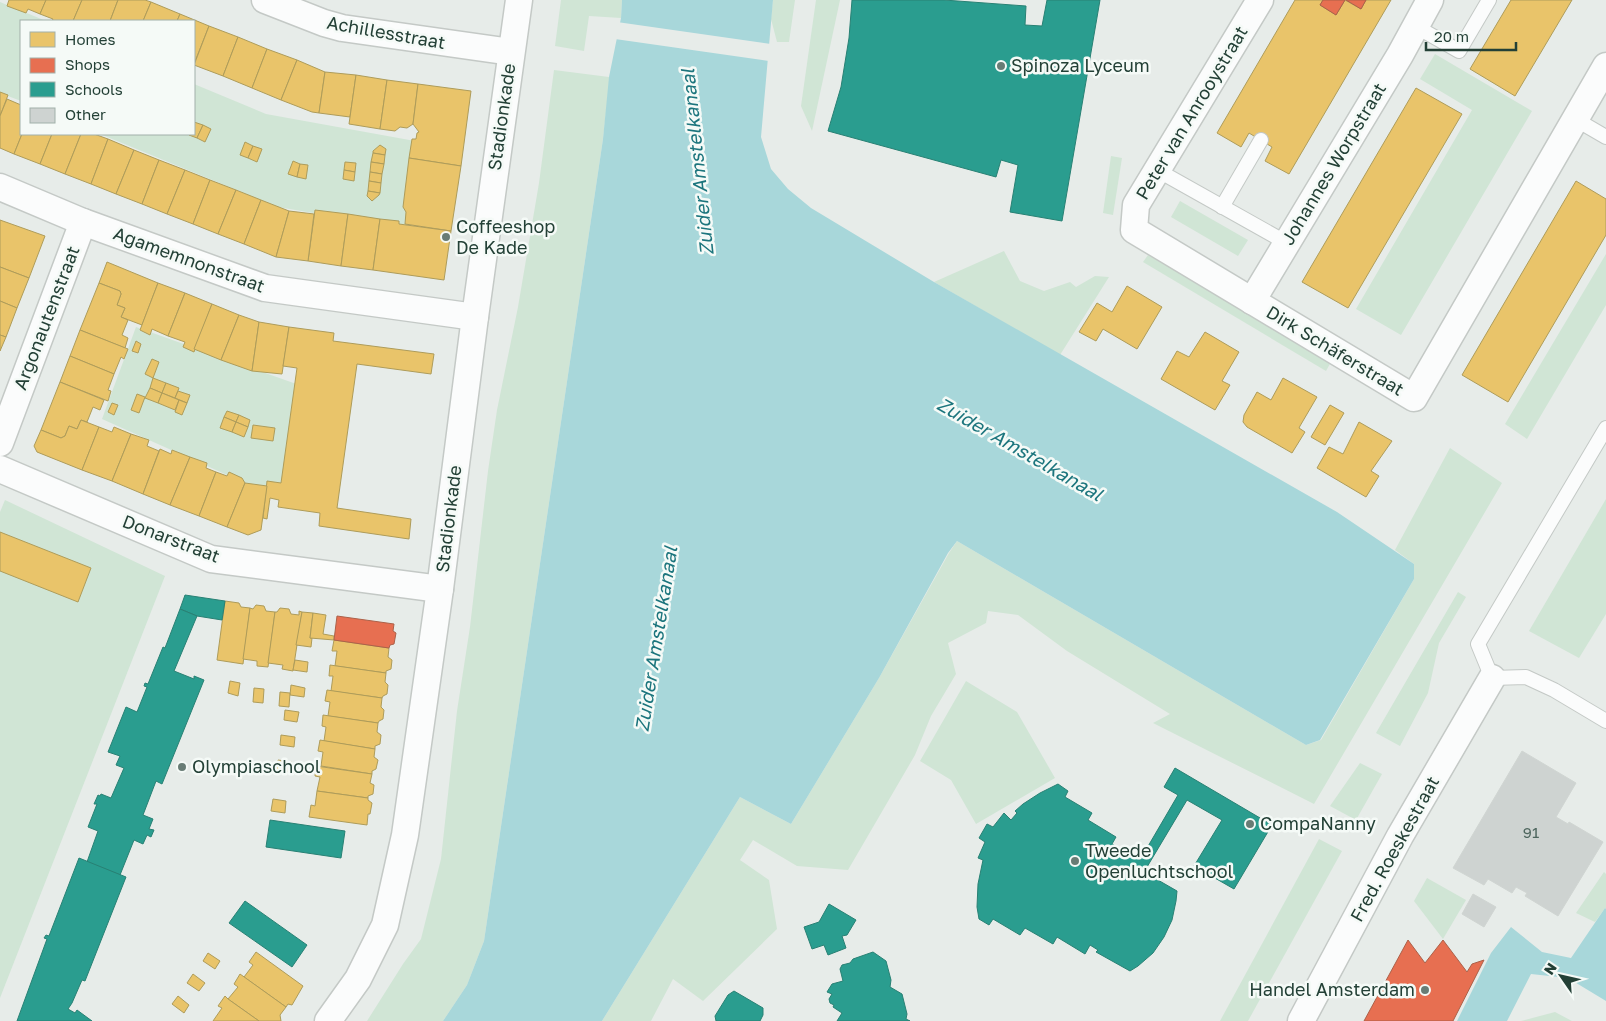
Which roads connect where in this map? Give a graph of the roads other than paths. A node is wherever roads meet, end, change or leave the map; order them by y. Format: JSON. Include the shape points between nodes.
{"nodes":[{"id":1,"x":266,"y":0,"type":"edge"},
{"id":2,"x":519,"y":0,"type":"edge"},
{"id":3,"x":1260,"y":0,"type":"edge"},
{"id":4,"x":1430,"y":0,"type":"edge"},
{"id":5,"x":1489,"y":0,"type":"edge"},
{"id":6,"x":1415,"y":26,"type":"junction"},
{"id":7,"x":511,"y":52,"type":"junction"},
{"id":8,"x":1606,"y":66,"type":"edge"},
{"id":9,"x":1575,"y":119,"type":"junction"},
{"id":10,"x":1606,"y":137,"type":"edge"},
{"id":11,"x":1261,"y":140,"type":"dead end"},
{"id":12,"x":1157,"y":170,"type":"junction"},
{"id":13,"x":0,"y":187,"type":"edge"},
{"id":14,"x":1222,"y":207,"type":"junction"},
{"id":15,"x":84,"y":222,"type":"junction"},
{"id":16,"x":1134,"y":230,"type":"joint"},
{"id":17,"x":1287,"y":243,"type":"junction"},
{"id":18,"x":1252,"y":301,"type":"junction"},
{"id":19,"x":475,"y":317,"type":"junction"},
{"id":20,"x":1606,"y":428,"type":"edge"},
{"id":21,"x":0,"y":443,"type":"edge"},
{"id":22,"x":0,"y":469,"type":"edge"},
{"id":23,"x":440,"y":589,"type":"junction"},
{"id":24,"x":1492,"y":678,"type":"junction"},
{"id":25,"x":1606,"y":721,"type":"edge"},
{"id":26,"x":328,"y":1021,"type":"edge"},
{"id":27,"x":1301,"y":1021,"type":"edge"}],
"edges":[{"from":1,"to":7,"type":"street","name":"Achillesstraat","via":[[342,28]]},
{"from":2,"to":7,"type":"street","name":"Stadionkade"},
{"from":3,"to":12,"type":"street","name":"Peter van Anrooystraat"},
{"from":4,"to":6,"type":"street","name":"Johannes Worpstraat"},
{"from":5,"to":6,"type":"lane","via":[[1459,51]]},
{"from":6,"to":17,"type":"street","name":"Johannes Worpstraat"},
{"from":7,"to":19,"type":"street","name":"Stadionkade"},
{"from":8,"to":9,"type":"street","name":"Dirk Schäferstraat"},
{"from":9,"to":10,"type":"lane"},
{"from":9,"to":18,"type":"street","name":"Dirk Schäferstraat","via":[[1414,398]]},
{"from":11,"to":14,"type":"lane"},
{"from":12,"to":14,"type":"lane"},
{"from":12,"to":16,"type":"street","name":"Peter van Anrooystraat","via":[[1136,206]]},
{"from":13,"to":15,"type":"street","name":"Agamemnonstraat"},
{"from":14,"to":17,"type":"lane"},
{"from":15,"to":19,"type":"street","name":"Agamemnonstraat","via":[[265,288]]},
{"from":15,"to":21,"type":"street","name":"Argonautenstraat"},
{"from":16,"to":18,"type":"street","name":"Dirk Schäferstraat"},
{"from":17,"to":18,"type":"street","name":"Johannes Worpstraat"},
{"from":19,"to":23,"type":"street","name":"Stadionkade"},
{"from":20,"to":24,"type":"lane","via":[[1478,644]]},
{"from":22,"to":23,"type":"street","name":"Donarstraat","via":[[211,559]]},
{"from":23,"to":26,"type":"street","name":"Stadionkade","via":[[405,835],[386,925],[358,979]]},
{"from":24,"to":25,"type":"lane","via":[[1526,677]]},
{"from":24,"to":27,"type":"street","name":"Fred. Roeskestraat","via":[[1400,836]]}]}
